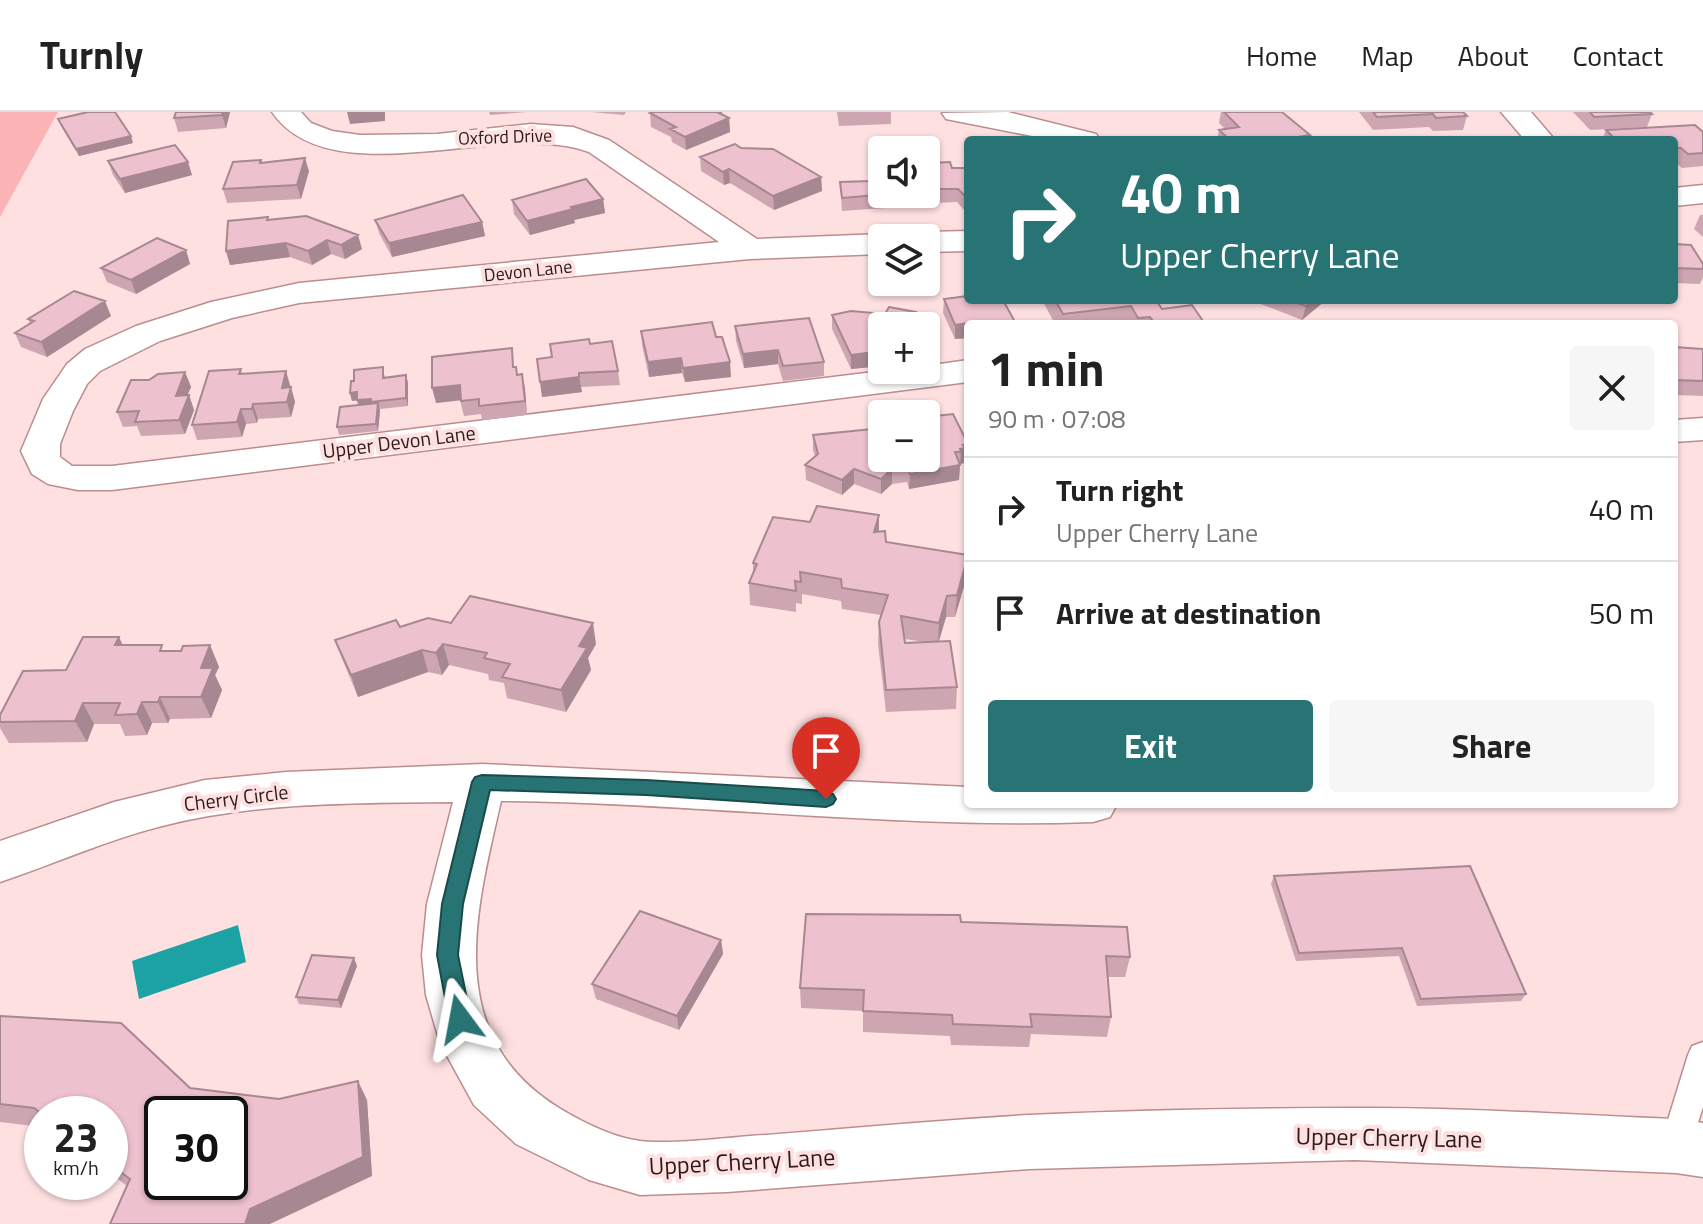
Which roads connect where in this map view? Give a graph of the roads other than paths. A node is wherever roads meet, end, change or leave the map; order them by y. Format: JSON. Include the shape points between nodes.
{"nodes":[{"id":1,"x":286,"y":112,"type":"edge"},
{"id":2,"x":1515,"y":112,"type":"edge"},
{"id":3,"x":956,"y":113,"type":"edge"},
{"id":4,"x":1070,"y":136,"type":"edge"},
{"id":5,"x":1537,"y":136,"type":"edge"},
{"id":6,"x":1703,"y":194,"type":"edge"},
{"id":7,"x":1678,"y":197,"type":"edge"},
{"id":8,"x":964,"y":241,"type":"edge"},
{"id":9,"x":940,"y":242,"type":"edge"},
{"id":10,"x":868,"y":245,"type":"edge"},
{"id":11,"x":750,"y":249,"type":"junction"},
{"id":12,"x":177,"y":325,"type":"joint"},
{"id":13,"x":964,"y":372,"type":"edge"},
{"id":14,"x":1703,"y":429,"type":"edge"},
{"id":15,"x":1678,"y":431,"type":"edge"},
{"id":16,"x":482,"y":782,"type":"junction"},
{"id":17,"x":964,"y":802,"type":"edge"},
{"id":18,"x":0,"y":862,"type":"edge"},
{"id":19,"x":1703,"y":1055,"type":"edge"},
{"id":20,"x":1690,"y":1148,"type":"edge"}],
"edges":[{"from":1,"to":11,"type":"street","name":"Oxford Drive","via":[[305,134],[348,144],[531,133],[587,140]]},
{"from":2,"to":5,"type":"street"},
{"from":3,"to":4,"type":"street"},
{"from":6,"to":7,"type":"street"},
{"from":8,"to":9,"type":"street"},
{"from":10,"to":11,"type":"street","name":"Devon Lane"},
{"from":11,"to":12,"type":"street","name":"Devon Lane","via":[[299,293],[237,305]]},
{"from":12,"to":13,"type":"street","name":"Upper Devon Lane","via":[[97,356],[75,375],[40,450],[44,464],[58,475],[112,478]]},
{"from":14,"to":15,"type":"street"},
{"from":16,"to":17,"type":"street"},
{"from":16,"to":18,"type":"street","name":"Cherry Circle","via":[[296,790],[185,802],[88,829]]},
{"from":16,"to":20,"type":"street","name":"Upper Cherry Lane","via":[[452,904],[448,955],[453,995],[467,1043],[494,1087],[536,1125],[589,1153],[640,1168],[1029,1142],[1355,1134]]},
{"from":19,"to":20,"type":"lane"}]}
